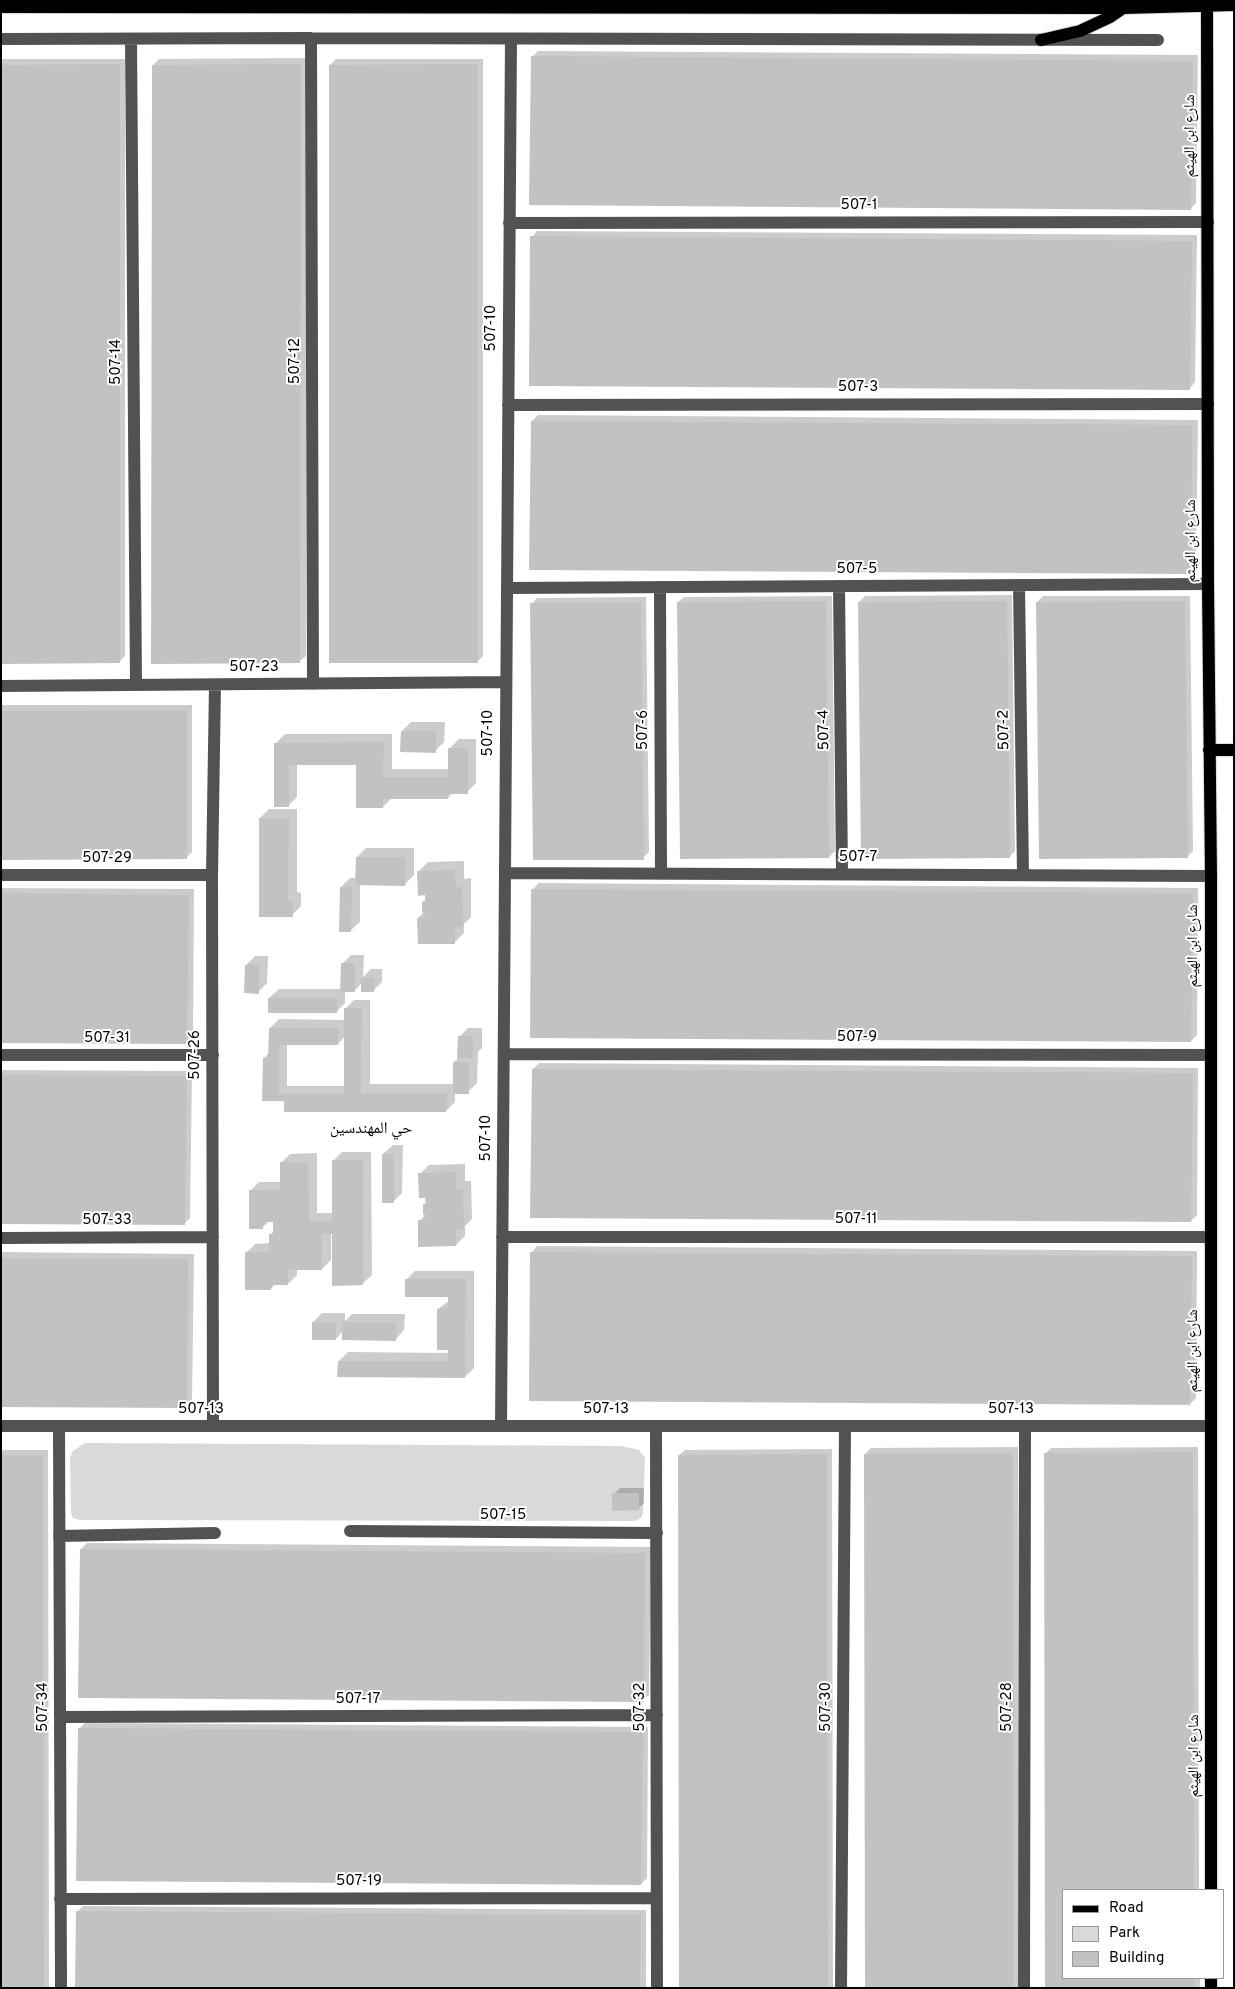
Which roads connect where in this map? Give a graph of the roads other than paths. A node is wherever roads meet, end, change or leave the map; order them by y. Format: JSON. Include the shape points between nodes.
{"nodes":[{"id":1,"x":1207,"y":4,"type":"edge"},
{"id":2,"x":1234,"y":5,"type":"edge"},
{"id":3,"x":1,"y":7,"type":"edge"},
{"id":4,"x":1123,"y":8,"type":"junction"},
{"id":5,"x":311,"y":38,"type":"junction"},
{"id":6,"x":1,"y":39,"type":"edge"},
{"id":7,"x":132,"y":39,"type":"junction"},
{"id":8,"x":511,"y":39,"type":"junction"},
{"id":9,"x":1041,"y":40,"type":"junction"},
{"id":10,"x":1158,"y":40,"type":"dead end"},
{"id":11,"x":1208,"y":222,"type":"junction"},
{"id":12,"x":509,"y":223,"type":"junction"},
{"id":13,"x":1208,"y":404,"type":"junction"},
{"id":14,"x":508,"y":405,"type":"junction"},
{"id":15,"x":1208,"y":584,"type":"junction"},
{"id":16,"x":1019,"y":585,"type":"junction"},
{"id":17,"x":840,"y":586,"type":"junction"},
{"id":18,"x":660,"y":587,"type":"junction"},
{"id":19,"x":507,"y":588,"type":"junction"},
{"id":20,"x":506,"y":682,"type":"junction"},
{"id":21,"x":215,"y":684,"type":"junction"},
{"id":22,"x":313,"y":684,"type":"junction"},
{"id":23,"x":136,"y":685,"type":"junction"},
{"id":24,"x":1,"y":686,"type":"edge"},
{"id":25,"x":1209,"y":750,"type":"junction"},
{"id":26,"x":1234,"y":750,"type":"edge"},
{"id":27,"x":505,"y":873,"type":"junction"},
{"id":28,"x":661,"y":874,"type":"junction"},
{"id":29,"x":842,"y":874,"type":"junction"},
{"id":30,"x":1,"y":875,"type":"edge"},
{"id":31,"x":1023,"y":875,"type":"junction"},
{"id":32,"x":212,"y":876,"type":"junction"},
{"id":33,"x":1210,"y":876,"type":"junction"},
{"id":34,"x":504,"y":1054,"type":"junction"},
{"id":35,"x":212,"y":1055,"type":"junction"},
{"id":36,"x":1210,"y":1055,"type":"junction"},
{"id":37,"x":1,"y":1056,"type":"edge"},
{"id":38,"x":213,"y":1237,"type":"junction"},
{"id":39,"x":502,"y":1237,"type":"junction"},
{"id":40,"x":1210,"y":1237,"type":"junction"},
{"id":41,"x":1,"y":1238,"type":"edge"},
{"id":42,"x":1,"y":1426,"type":"edge"},
{"id":43,"x":59,"y":1426,"type":"junction"},
{"id":44,"x":213,"y":1426,"type":"junction"},
{"id":45,"x":501,"y":1426,"type":"junction"},
{"id":46,"x":656,"y":1426,"type":"junction"},
{"id":47,"x":845,"y":1426,"type":"junction"},
{"id":48,"x":1025,"y":1426,"type":"junction"},
{"id":49,"x":1210,"y":1426,"type":"junction"},
{"id":50,"x":350,"y":1531,"type":"dead end"},
{"id":51,"x":214,"y":1533,"type":"dead end"},
{"id":52,"x":657,"y":1533,"type":"junction"},
{"id":53,"x":60,"y":1536,"type":"junction"},
{"id":54,"x":657,"y":1715,"type":"junction"},
{"id":55,"x":60,"y":1717,"type":"junction"},
{"id":56,"x":1211,"y":1889,"type":"edge"},
{"id":57,"x":60,"y":1898,"type":"junction"},
{"id":58,"x":657,"y":1898,"type":"junction"},
{"id":59,"x":61,"y":1988,"type":"edge"},
{"id":60,"x":657,"y":1988,"type":"edge"},
{"id":61,"x":841,"y":1988,"type":"edge"},
{"id":62,"x":1024,"y":1988,"type":"edge"}],
"edges":[{"from":1,"to":2,"type":"main road"},
{"from":1,"to":4,"type":"main road"},
{"from":1,"to":11,"type":"main road","name":"شارع ابن الهيثم"},
{"from":3,"to":4,"type":"main road"},
{"from":4,"to":9,"type":"main road","via":[[1080,31]]},
{"from":5,"to":7,"type":"street"},
{"from":5,"to":8,"type":"street"},
{"from":5,"to":22,"type":"street","name":"507-12"},
{"from":6,"to":7,"type":"street"},
{"from":7,"to":23,"type":"street","name":"507-14"},
{"from":8,"to":9,"type":"street"},
{"from":8,"to":12,"type":"street","name":"507-10"},
{"from":9,"to":10,"type":"street"},
{"from":11,"to":12,"type":"street","name":"507-1"},
{"from":11,"to":13,"type":"main road","name":"شارع ابن الهيثم"},
{"from":12,"to":14,"type":"street","name":"507-10"},
{"from":13,"to":14,"type":"street","name":"507-3"},
{"from":13,"to":15,"type":"main road","name":"شارع ابن الهيثم"},
{"from":14,"to":19,"type":"street","name":"507-10"},
{"from":15,"to":16,"type":"street","name":"507-5"},
{"from":15,"to":25,"type":"main road","name":"شارع ابن الهيثم"},
{"from":16,"to":17,"type":"street","name":"507-5"},
{"from":16,"to":31,"type":"street","name":"507-2"},
{"from":17,"to":18,"type":"street","name":"507-5"},
{"from":17,"to":29,"type":"street","name":"507-4"},
{"from":18,"to":19,"type":"street","name":"507-5"},
{"from":18,"to":28,"type":"street","name":"507-6"},
{"from":19,"to":20,"type":"street","name":"507-10"},
{"from":20,"to":22,"type":"street","name":"507-23"},
{"from":20,"to":27,"type":"street","name":"507-10"},
{"from":21,"to":22,"type":"street","name":"507-23"},
{"from":21,"to":23,"type":"street","name":"507-23"},
{"from":21,"to":32,"type":"street","name":"507-26"},
{"from":23,"to":24,"type":"street","name":"507-23"},
{"from":25,"to":26,"type":"main road"},
{"from":25,"to":33,"type":"main road","name":"شارع ابن الهيثم"},
{"from":27,"to":28,"type":"street","name":"507-7"},
{"from":27,"to":34,"type":"street","name":"507-10"},
{"from":28,"to":29,"type":"street","name":"507-7"},
{"from":29,"to":31,"type":"street","name":"507-7"},
{"from":30,"to":32,"type":"street","name":"507-29"},
{"from":31,"to":33,"type":"street","name":"507-7"},
{"from":32,"to":35,"type":"street","name":"507-26"},
{"from":33,"to":36,"type":"main road","name":"شارع ابن الهيثم"},
{"from":34,"to":36,"type":"street","name":"507-9"},
{"from":34,"to":39,"type":"street","name":"507-10"},
{"from":35,"to":37,"type":"street","name":"507-31"},
{"from":35,"to":38,"type":"street","name":"507-26"},
{"from":36,"to":40,"type":"main road","name":"شارع ابن الهيثم"},
{"from":38,"to":41,"type":"street","name":"507-33"},
{"from":38,"to":44,"type":"street","name":"507-26"},
{"from":39,"to":40,"type":"street","name":"507-11"},
{"from":39,"to":45,"type":"street","name":"507-10"},
{"from":40,"to":49,"type":"main road","name":"شارع ابن الهيثم"},
{"from":42,"to":43,"type":"street","name":"507-13"},
{"from":43,"to":44,"type":"street","name":"507-13"},
{"from":43,"to":53,"type":"street","name":"507-34"},
{"from":44,"to":45,"type":"street","name":"507-13"},
{"from":45,"to":46,"type":"street","name":"507-13"},
{"from":46,"to":47,"type":"street","name":"507-13"},
{"from":46,"to":52,"type":"street","name":"507-32"},
{"from":47,"to":48,"type":"street","name":"507-13"},
{"from":47,"to":61,"type":"street","name":"507-30"},
{"from":48,"to":49,"type":"street","name":"507-13"},
{"from":48,"to":62,"type":"street","name":"507-28"},
{"from":49,"to":56,"type":"main road","name":"شارع ابن الهيثم"},
{"from":50,"to":52,"type":"street","name":"507-15"},
{"from":51,"to":53,"type":"street"},
{"from":52,"to":54,"type":"street","name":"507-32"},
{"from":53,"to":55,"type":"street","name":"507-34"},
{"from":54,"to":55,"type":"street","name":"507-17"},
{"from":54,"to":58,"type":"street","name":"507-32"},
{"from":55,"to":57,"type":"street","name":"507-34"},
{"from":57,"to":58,"type":"street","name":"507-19"},
{"from":57,"to":59,"type":"street","name":"507-34"},
{"from":58,"to":60,"type":"street","name":"507-32"}]}
